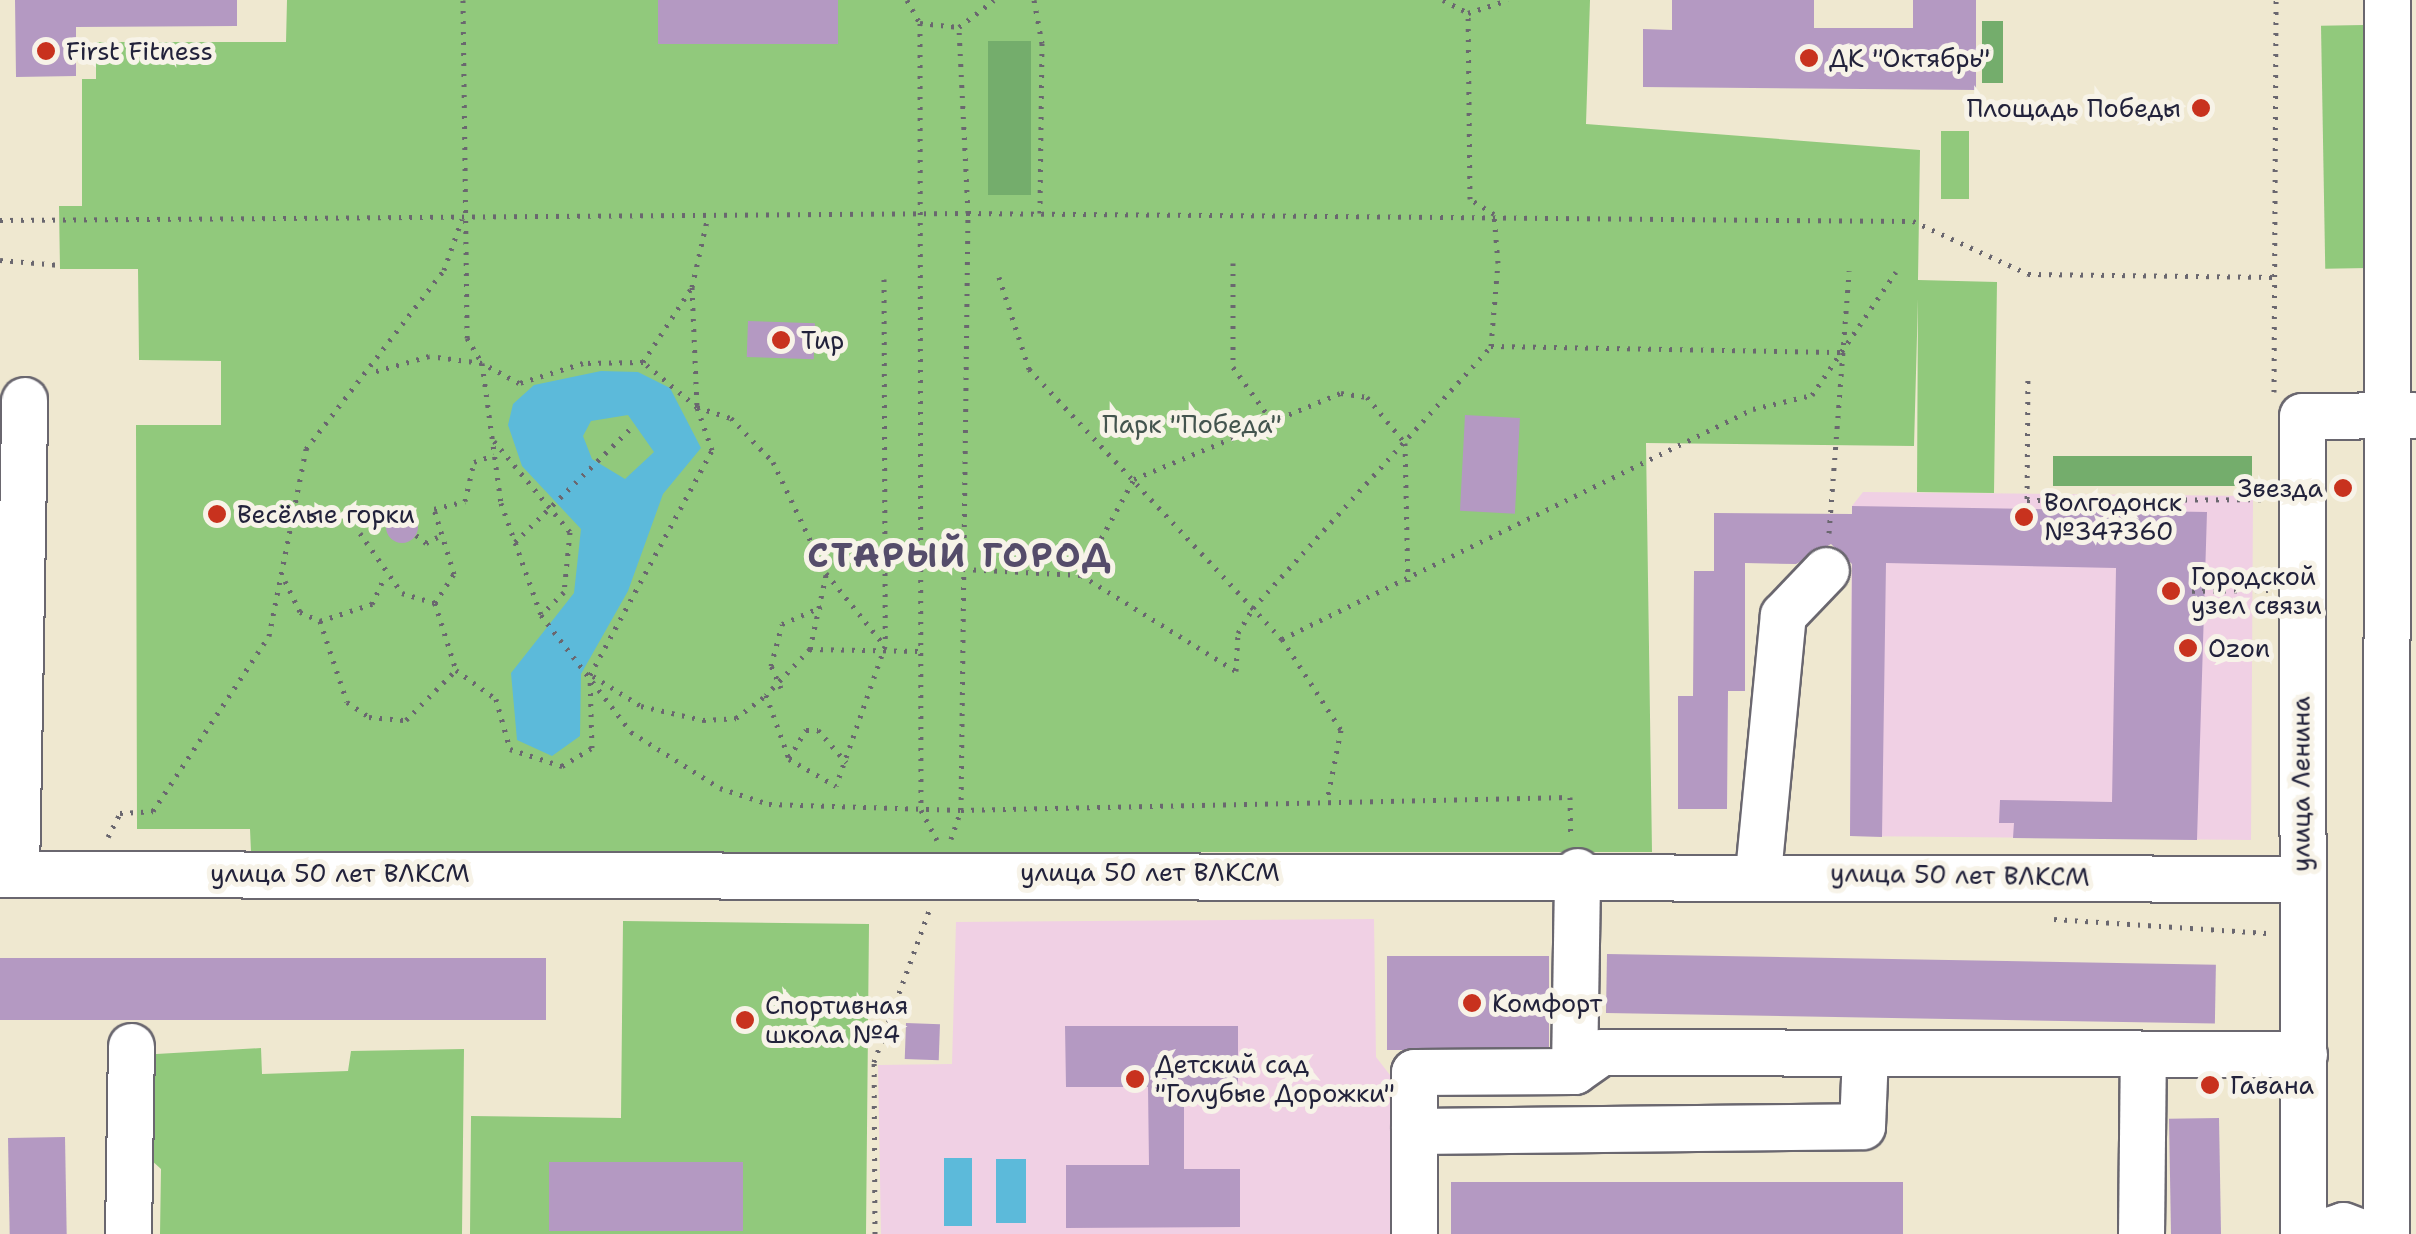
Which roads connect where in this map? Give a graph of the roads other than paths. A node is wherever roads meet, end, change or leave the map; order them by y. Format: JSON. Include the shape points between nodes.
{"nodes":[{"id":1,"x":2387,"y":0,"type":"edge"},
{"id":2,"x":24,"y":400,"type":"dead end"},
{"id":3,"x":2400,"y":415,"type":"edge"},
{"id":4,"x":1826,"y":570,"type":"road end"},
{"id":5,"x":1577,"y":871,"type":"junction"},
{"id":6,"x":1758,"y":873,"type":"junction"},
{"id":7,"x":8,"y":874,"type":"edge"},
{"id":8,"x":2300,"y":879,"type":"junction"},
{"id":9,"x":131,"y":1046,"type":"dead end"},
{"id":10,"x":2401,"y":1048,"type":"edge"},
{"id":11,"x":1865,"y":1054,"type":"junction"},
{"id":12,"x":2304,"y":1054,"type":"junction"},
{"id":13,"x":2143,"y":1057,"type":"junction"},
{"id":14,"x":1574,"y":1071,"type":"junction"},
{"id":15,"x":1414,"y":1131,"type":"junction"},
{"id":16,"x":128,"y":1234,"type":"edge"},
{"id":17,"x":1414,"y":1234,"type":"edge"},
{"id":18,"x":2140,"y":1234,"type":"edge"},
{"id":19,"x":2304,"y":1234,"type":"edge"},
{"id":20,"x":2316,"y":1234,"type":"edge"},
{"id":21,"x":2366,"y":1234,"type":"edge"},
{"id":22,"x":2386,"y":1234,"type":"edge"}],
"edges":[{"from":1,"to":3,"type":"street"},
{"from":2,"to":7,"type":"street"},
{"from":3,"to":8,"type":"street","name":"улица Ленина","via":[[2302,416]]},
{"from":3,"to":10,"type":"street"},
{"from":4,"to":6,"type":"street","via":[[1783,615]]},
{"from":5,"to":6,"type":"street","name":"улица 50 лет ВЛКСМ"},
{"from":5,"to":7,"type":"street","name":"улица 50 лет ВЛКСМ"},
{"from":5,"to":14,"type":"street"},
{"from":6,"to":8,"type":"street","name":"улица 50 лет ВЛКСМ"},
{"from":8,"to":12,"type":"street","name":"улица Ленина"},
{"from":9,"to":16,"type":"street"},
{"from":10,"to":22,"type":"street"},
{"from":11,"to":13,"type":"street"},
{"from":11,"to":14,"type":"street","via":[[1601,1052]]},
{"from":11,"to":15,"type":"street","via":[[1862,1126]]},
{"from":12,"to":13,"type":"street"},
{"from":12,"to":19,"type":"street","name":"улица Ленина"},
{"from":13,"to":18,"type":"street"},
{"from":14,"to":15,"type":"street","via":[[1414,1072]]},
{"from":15,"to":17,"type":"street"},
{"from":20,"to":21,"type":"street","via":[[2342,1225]]}]}
